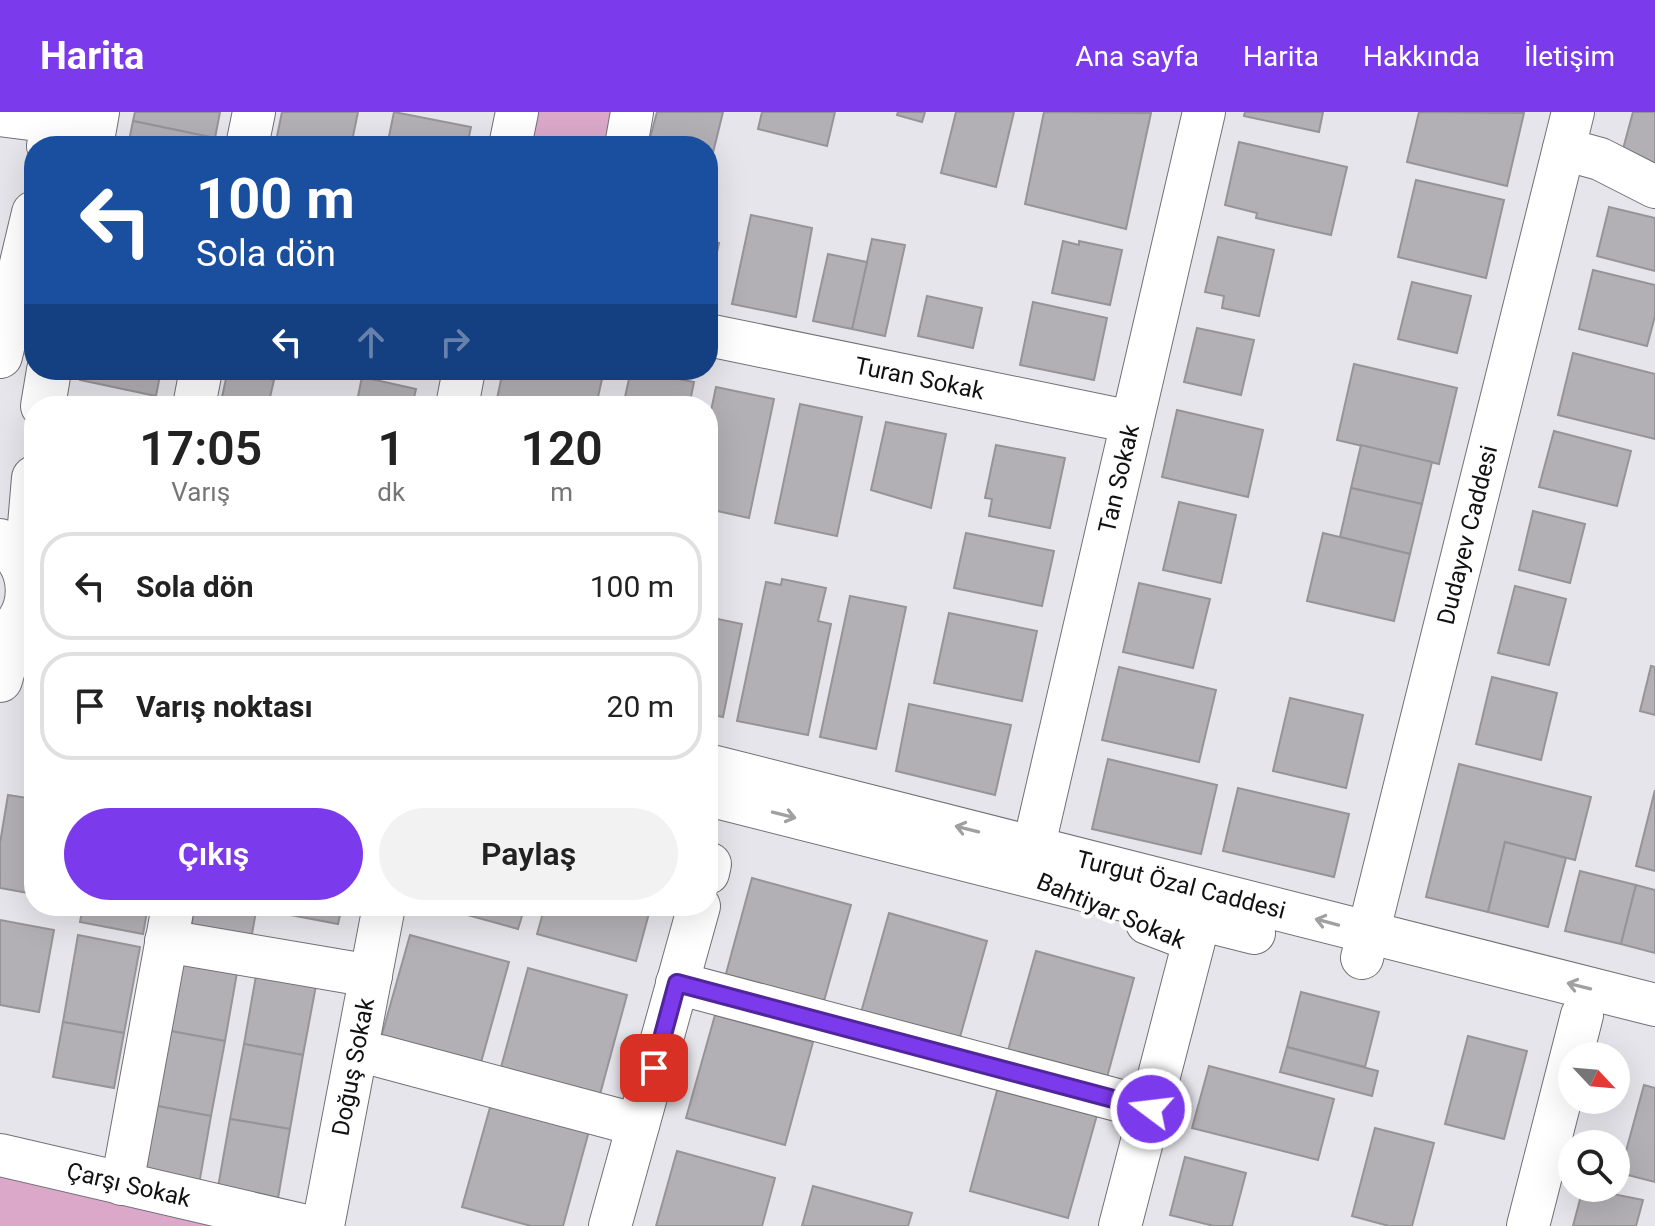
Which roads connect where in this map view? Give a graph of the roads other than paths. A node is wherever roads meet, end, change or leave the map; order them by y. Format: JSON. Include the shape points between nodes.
{"nodes":[{"id":1,"x":97,"y":112,"type":"edge"},
{"id":2,"x":254,"y":112,"type":"edge"},
{"id":3,"x":517,"y":112,"type":"edge"},
{"id":4,"x":632,"y":112,"type":"edge"},
{"id":5,"x":1204,"y":112,"type":"edge"},
{"id":6,"x":0,"y":115,"type":"edge"},
{"id":7,"x":53,"y":127,"type":"edge"},
{"id":8,"x":1568,"y":130,"type":"edge"},
{"id":9,"x":93,"y":136,"type":"edge"},
{"id":10,"x":249,"y":136,"type":"edge"},
{"id":11,"x":512,"y":136,"type":"edge"},
{"id":12,"x":628,"y":136,"type":"edge"},
{"id":13,"x":1655,"y":187,"type":"edge"},
{"id":14,"x":24,"y":255,"type":"edge"},
{"id":15,"x":718,"y":337,"type":"edge"},
{"id":16,"x":0,"y":356,"type":"edge"},
{"id":17,"x":1132,"y":422,"type":"junction"},
{"id":18,"x":24,"y":566,"type":"edge"},
{"id":19,"x":20,"y":601,"type":"edge"},
{"id":20,"x":0,"y":680,"type":"edge"},
{"id":21,"x":718,"y":768,"type":"edge"},
{"id":22,"x":718,"y":797,"type":"edge"},
{"id":23,"x":1030,"y":861,"type":"junction"},
{"id":24,"x":382,"y":916,"type":"edge"},
{"id":25,"x":696,"y":916,"type":"edge"},
{"id":26,"x":170,"y":923,"type":"edge"},
{"id":27,"x":1365,"y":946,"type":"junction"},
{"id":28,"x":371,"y":976,"type":"junction"},
{"id":29,"x":677,"y":983,"type":"junction"},
{"id":30,"x":1655,"y":1005,"type":"edge"},
{"id":31,"x":1582,"y":1015,"type":"junction"},
{"id":32,"x":1655,"y":1033,"type":"edge"},
{"id":33,"x":380,"y":1056,"type":"dead end"},
{"id":34,"x":1151,"y":1109,"type":"junction"},
{"id":35,"x":638,"y":1125,"type":"junction"},
{"id":36,"x":0,"y":1155,"type":"edge"},
{"id":37,"x":122,"y":1184,"type":"junction"},
{"id":38,"x":306,"y":1226,"type":"edge"},
{"id":39,"x":323,"y":1226,"type":"edge"},
{"id":40,"x":610,"y":1226,"type":"edge"},
{"id":41,"x":1120,"y":1226,"type":"edge"},
{"id":42,"x":1528,"y":1226,"type":"edge"}],
"edges":[{"from":1,"to":9,"type":"highway"},
{"from":2,"to":10,"type":"street"},
{"from":3,"to":11,"type":"street"},
{"from":4,"to":12,"type":"street"},
{"from":5,"to":17,"type":"street","name":"Tan Sokak"},
{"from":6,"to":7,"type":"street"},
{"from":8,"to":13,"type":"street","via":[[1600,159]]},
{"from":8,"to":27,"type":"street","name":"Dudayev Caddesi"},
{"from":14,"to":16,"type":"highway"},
{"from":15,"to":17,"type":"street","name":"Turan Sokak"},
{"from":17,"to":23,"type":"street","name":"Tan Sokak"},
{"from":18,"to":19,"type":"highway"},
{"from":19,"to":20,"type":"highway"},
{"from":23,"to":21,"type":"street","name":"Turgut Özal Caddesi","one_way":true},
{"from":22,"to":23,"type":"street","name":"Turgut Özal Caddesi","one_way":true},
{"from":23,"to":27,"type":"street","name":"Turgut Özal Caddesi"},
{"from":23,"to":34,"type":"street","name":"Bahtiyar Sokak","via":[[1194,941]]},
{"from":24,"to":28,"type":"street","name":"Doğuş Sokak"},
{"from":25,"to":29,"type":"street"},
{"from":26,"to":28,"type":"street"},
{"from":26,"to":37,"type":"street"},
{"from":30,"to":27,"type":"street","name":"Turgut Özal Caddesi","one_way":true},
{"from":27,"to":31,"type":"street","name":"Turgut Özal Caddesi"},
{"from":28,"to":39,"type":"street","name":"Doğuş Sokak"},
{"from":29,"to":34,"type":"street"},
{"from":29,"to":35,"type":"street"},
{"from":31,"to":32,"type":"street","name":"Turgut Özal Caddesi"},
{"from":31,"to":42,"type":"street"},
{"from":33,"to":35,"type":"street"},
{"from":34,"to":41,"type":"street","name":"Bahtiyar Sokak"},
{"from":35,"to":40,"type":"street"},
{"from":36,"to":37,"type":"street","name":"Çarşı Sokak"},
{"from":37,"to":38,"type":"street","name":"Çarşı Sokak"}]}
